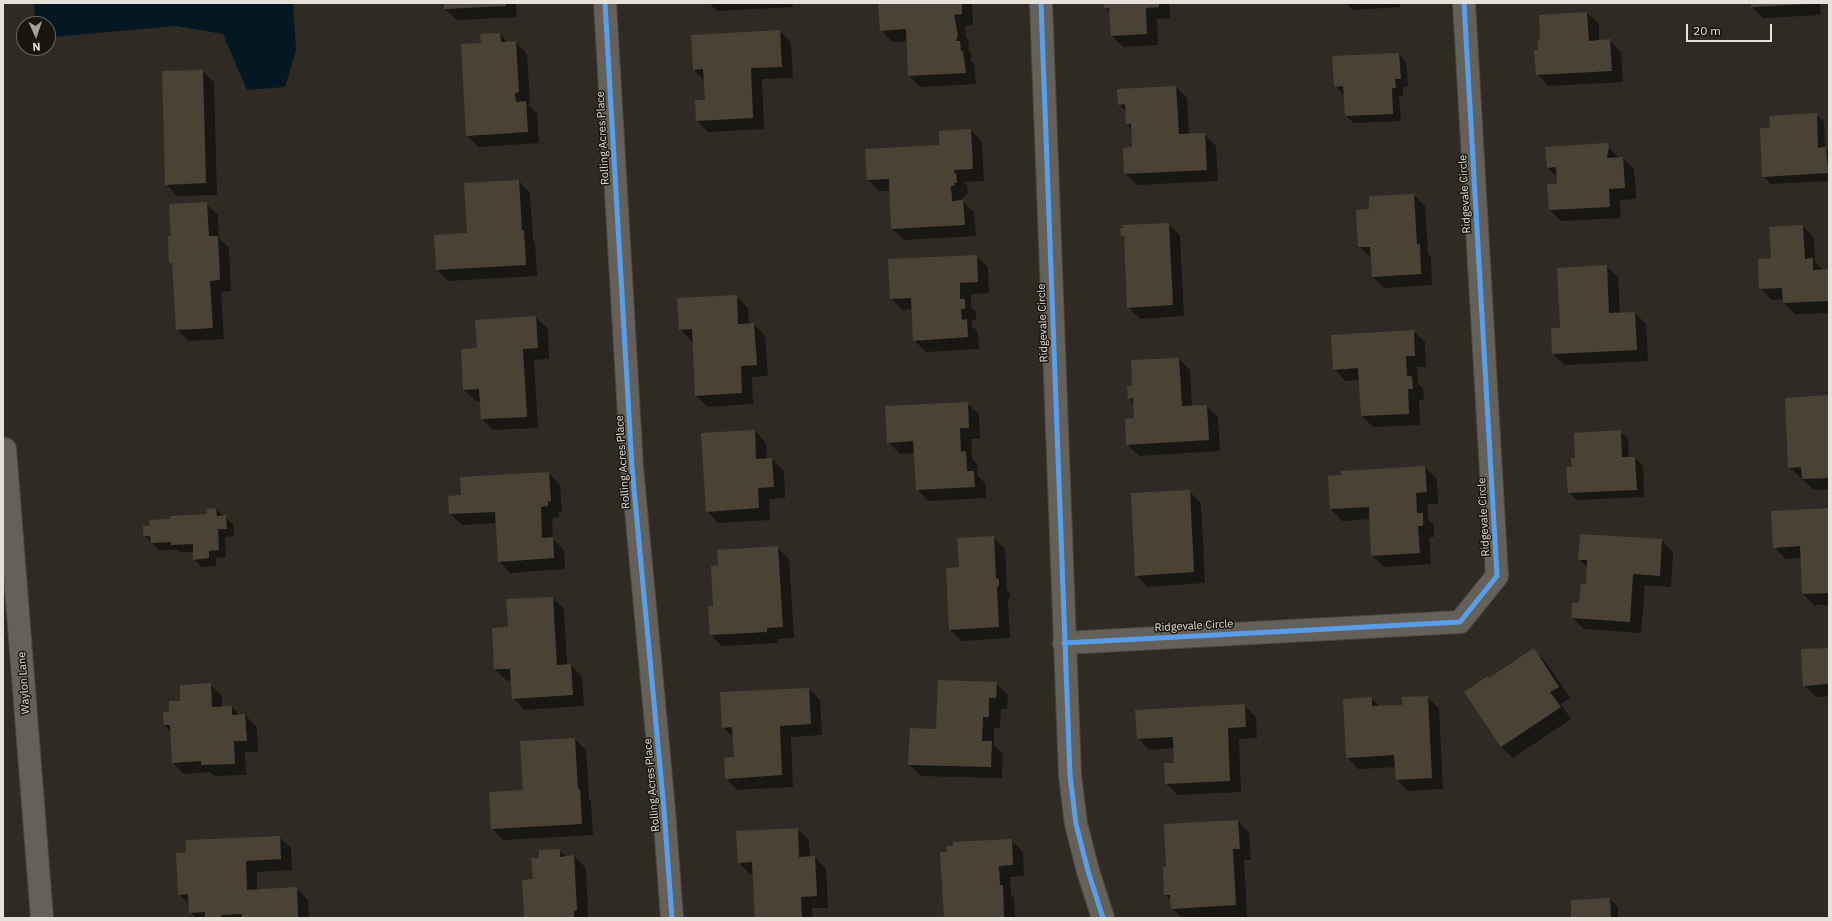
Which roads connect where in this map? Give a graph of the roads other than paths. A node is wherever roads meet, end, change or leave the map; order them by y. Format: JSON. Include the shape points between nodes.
{"nodes":[{"id":1,"x":605,"y":3,"type":"edge"},
{"id":2,"x":1041,"y":3,"type":"edge"},
{"id":3,"x":1464,"y":3,"type":"edge"},
{"id":4,"x":5,"y":449,"type":"dead end"},
{"id":5,"x":1064,"y":643,"type":"junction"},
{"id":6,"x":42,"y":918,"type":"edge"},
{"id":7,"x":672,"y":918,"type":"edge"},
{"id":8,"x":1103,"y":918,"type":"edge"}],
"edges":[{"from":1,"to":7,"type":"street","name":"Rolling Acres Place","via":[[632,466]]},
{"from":2,"to":5,"type":"street","name":"Ridgevale Circle"},
{"from":3,"to":5,"type":"street","name":"Ridgevale Circle","via":[[1497,576],[1460,622]]},
{"from":4,"to":6,"type":"street","name":"Waylon Lane"},
{"from":5,"to":8,"type":"street","name":"Ridgevale Circle","via":[[1070,775],[1076,824]]}]}
